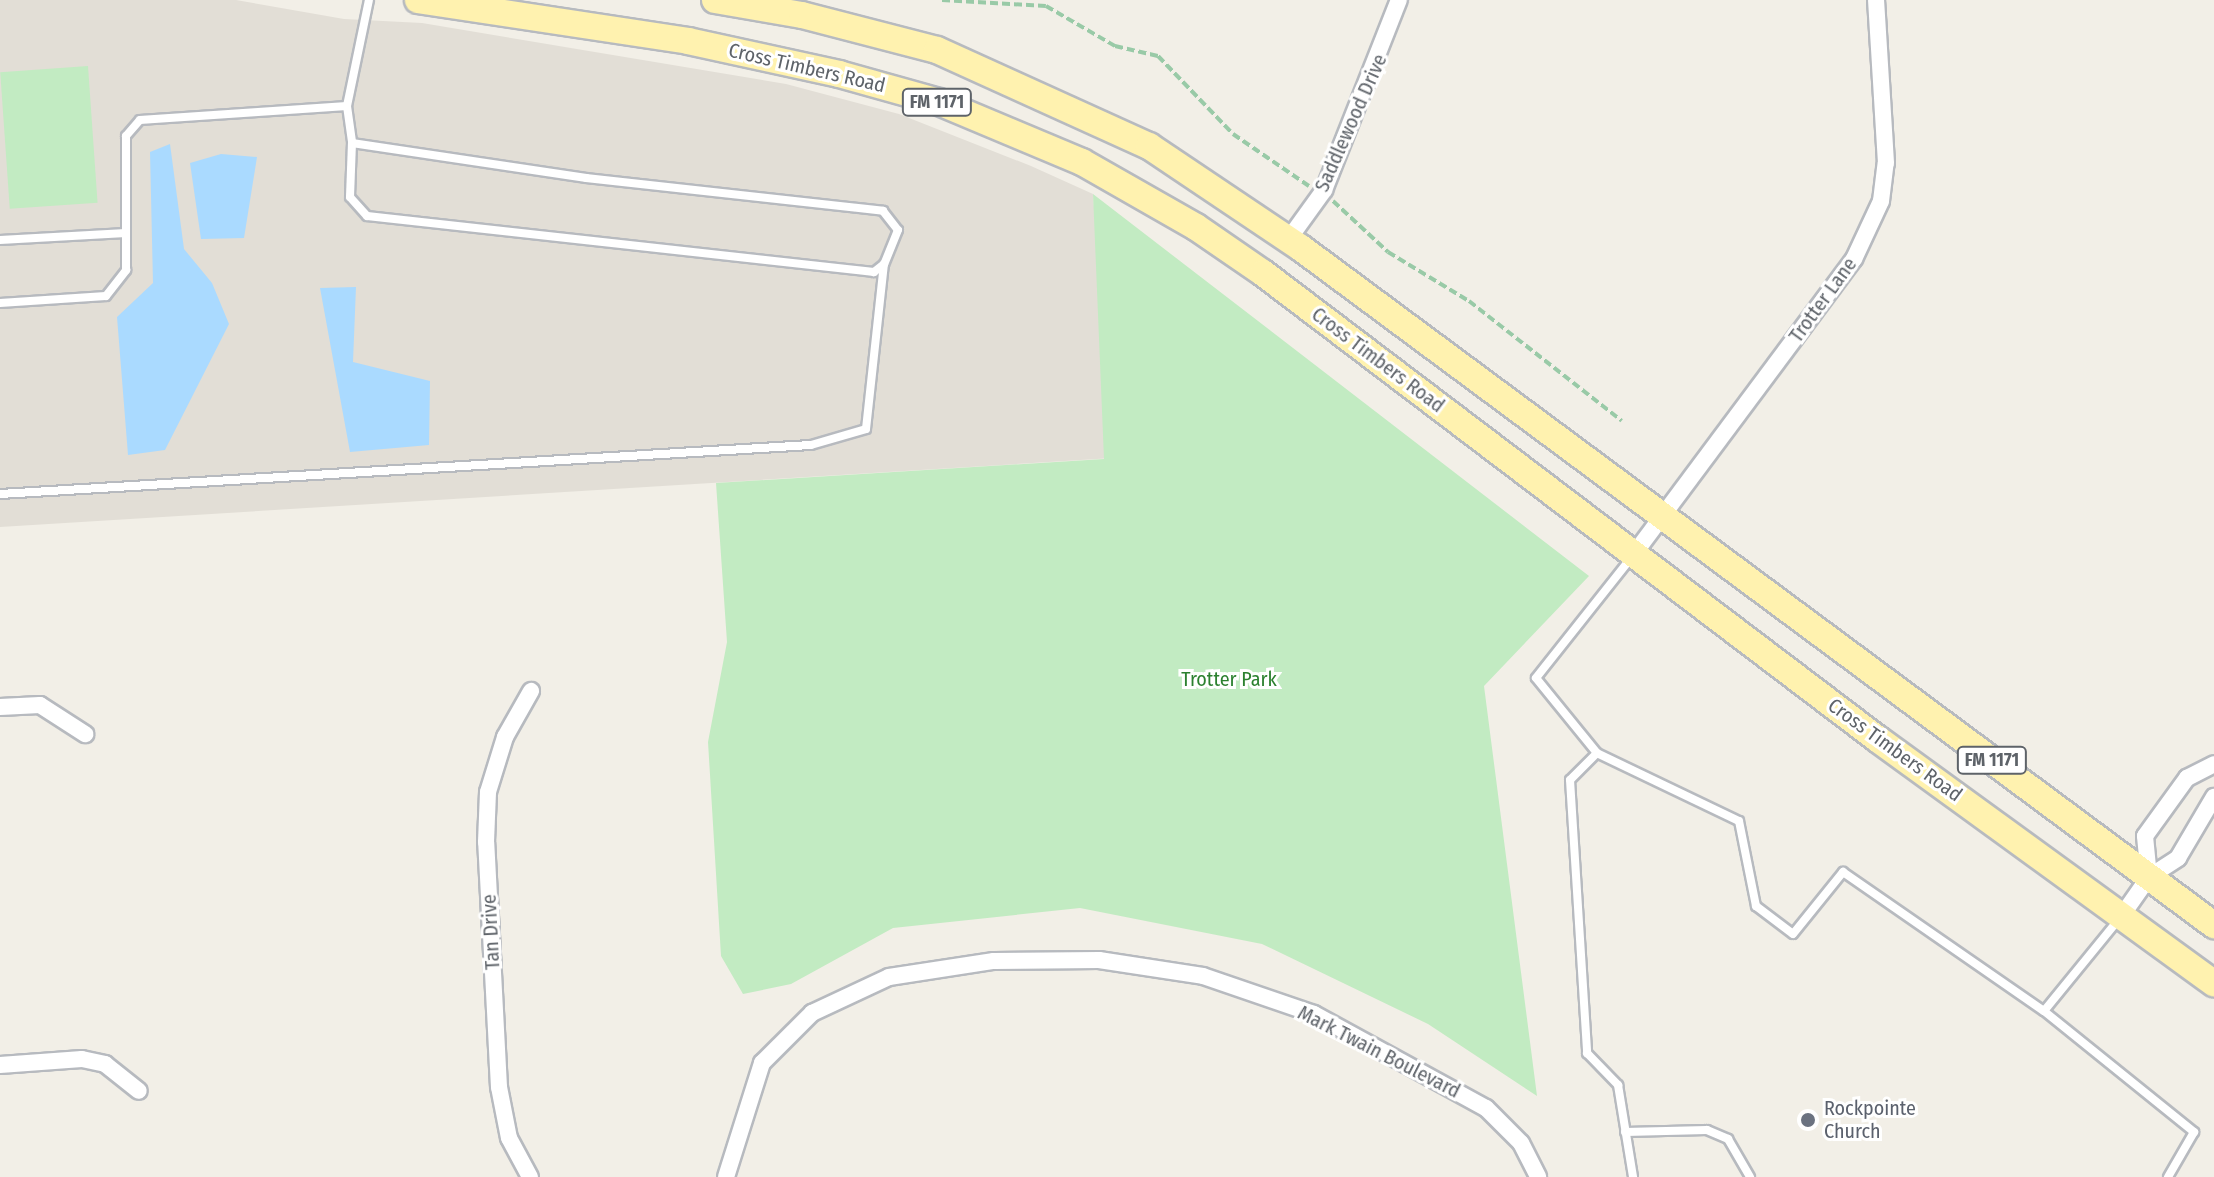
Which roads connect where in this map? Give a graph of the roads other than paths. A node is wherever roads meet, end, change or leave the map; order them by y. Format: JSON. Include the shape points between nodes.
{"nodes":[{"id":1,"x":369,"y":0,"type":"edge"},
{"id":2,"x":418,"y":0,"type":"edge"},
{"id":3,"x":715,"y":0,"type":"edge"},
{"id":4,"x":1399,"y":0,"type":"edge"},
{"id":5,"x":1876,"y":0,"type":"edge"},
{"id":6,"x":347,"y":106,"type":"junction"},
{"id":7,"x":352,"y":143,"type":"junction"},
{"id":8,"x":126,"y":233,"type":"junction"},
{"id":9,"x":0,"y":240,"type":"edge"},
{"id":10,"x":1288,"y":240,"type":"junction"},
{"id":11,"x":884,"y":264,"type":"junction"},
{"id":12,"x":0,"y":303,"type":"edge"},
{"id":13,"x":0,"y":494,"type":"edge"},
{"id":14,"x":1664,"y":516,"type":"junction"},
{"id":15,"x":1634,"y":554,"type":"junction"},
{"id":16,"x":531,"y":691,"type":"dead end"},
{"id":17,"x":0,"y":707,"type":"edge"},
{"id":18,"x":85,"y":734,"type":"dead end"},
{"id":19,"x":1597,"y":753,"type":"junction"},
{"id":20,"x":2214,"y":764,"type":"edge"},
{"id":21,"x":2214,"y":797,"type":"edge"},
{"id":22,"x":2149,"y":877,"type":"junction"},
{"id":23,"x":2123,"y":914,"type":"junction"},
{"id":24,"x":2214,"y":925,"type":"edge"},
{"id":25,"x":2214,"y":983,"type":"edge"},
{"id":26,"x":2044,"y":1011,"type":"junction"},
{"id":27,"x":0,"y":1065,"type":"edge"},
{"id":28,"x":139,"y":1091,"type":"dead end"},
{"id":29,"x":1625,"y":1132,"type":"junction"},
{"id":30,"x":530,"y":1177,"type":"edge"},
{"id":31,"x":726,"y":1177,"type":"edge"},
{"id":32,"x":1538,"y":1177,"type":"edge"},
{"id":33,"x":1633,"y":1177,"type":"edge"},
{"id":34,"x":1750,"y":1177,"type":"edge"},
{"id":35,"x":2168,"y":1177,"type":"edge"}],
"edges":[{"from":1,"to":6,"type":"lane"},
{"from":2,"to":15,"type":"main road","name":"Cross Timbers Road","number":"FM 1171","via":[[766,56],[939,102],[1051,148],[1196,227],[1263,273]]},
{"from":3,"to":10,"type":"main road","number":"FM 1171","via":[[937,50],[992,72],[1149,146]]},
{"from":4,"to":10,"type":"street","name":"Saddlewood Drive","via":[[1322,194]]},
{"from":5,"to":14,"type":"street","name":"Trotter Lane","via":[[1886,163],[1881,201],[1854,259]]},
{"from":6,"to":7,"type":"lane"},
{"from":6,"to":8,"type":"lane","via":[[140,120],[126,136]]},
{"from":7,"to":11,"type":"lane","via":[[586,178],[883,211],[898,230]]},
{"from":7,"to":11,"type":"lane","via":[[350,197],[367,216],[874,272]]},
{"from":8,"to":9,"type":"lane"},
{"from":8,"to":12,"type":"lane","via":[[126,270],[106,296]]},
{"from":10,"to":14,"type":"main road","number":"FM 1171"},
{"from":11,"to":13,"type":"lane","via":[[866,429],[811,445]]},
{"from":14,"to":15,"type":"street","name":"Trotter Lane"},
{"from":14,"to":22,"type":"main road","number":"FM 1171"},
{"from":15,"to":19,"type":"lane","via":[[1536,678]]},
{"from":15,"to":23,"type":"main road","name":"Cross Timbers Road","number":"FM 1171","via":[[1879,740]]},
{"from":16,"to":30,"type":"street","name":"Tan Drive","via":[[505,737],[488,792],[486,842],[499,1087],[509,1138]]},
{"from":17,"to":18,"type":"street","via":[[40,705]]},
{"from":19,"to":26,"type":"lane","via":[[1739,821],[1756,906],[1793,934],[1843,872]]},
{"from":19,"to":29,"type":"lane","via":[[1570,780],[1587,1053],[1618,1085]]},
{"from":20,"to":22,"type":"street","via":[[2187,778],[2145,836]]},
{"from":21,"to":22,"type":"street","via":[[2178,858]]},
{"from":22,"to":23,"type":"street"},
{"from":22,"to":24,"type":"main road","number":"FM 1171"},
{"from":23,"to":25,"type":"main road","name":"Cross Timbers Road","number":"FM 1171"},
{"from":23,"to":26,"type":"lane"},
{"from":26,"to":35,"type":"lane","via":[[2194,1132]]},
{"from":27,"to":28,"type":"street","via":[[82,1059],[105,1064]]},
{"from":29,"to":33,"type":"lane"},
{"from":29,"to":34,"type":"lane","via":[[1707,1130],[1728,1139]]},
{"from":31,"to":32,"type":"street","name":"Mark Twain Boulevard","via":[[762,1063],[812,1013],[889,977],[994,961],[1084,960],[1203,976],[1314,1014],[1486,1108],[1521,1143]]}]}
